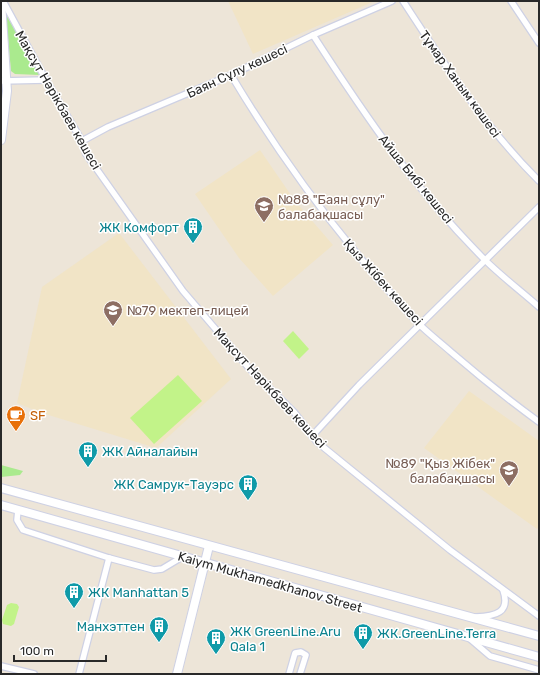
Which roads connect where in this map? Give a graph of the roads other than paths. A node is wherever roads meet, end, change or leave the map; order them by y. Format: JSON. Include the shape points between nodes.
{"nodes":[{"id":1,"x":2,"y":1,"type":"edge"},
{"id":2,"x":392,"y":1,"type":"edge"},
{"id":3,"x":403,"y":1,"type":"edge"},
{"id":4,"x":511,"y":1,"type":"edge"},
{"id":5,"x":313,"y":35,"type":"junction"},
{"id":6,"x":539,"y":43,"type":"edge"},
{"id":7,"x":231,"y":75,"type":"junction"},
{"id":8,"x":46,"y":80,"type":"junction"},
{"id":9,"x":4,"y":81,"type":"edge"},
{"id":10,"x":1,"y":140,"type":"edge"},
{"id":11,"x":82,"y":141,"type":"junction"},
{"id":12,"x":539,"y":180,"type":"edge"},
{"id":13,"x":539,"y":207,"type":"edge"},
{"id":14,"x":484,"y":259,"type":"junction"},
{"id":15,"x":539,"y":307,"type":"edge"},
{"id":16,"x":420,"y":325,"type":"junction"},
{"id":17,"x":539,"y":422,"type":"edge"},
{"id":18,"x":312,"y":436,"type":"junction"},
{"id":19,"x":1,"y":488,"type":"edge"},
{"id":20,"x":1,"y":505,"type":"edge"},
{"id":21,"x":18,"y":510,"type":"junction"},
{"id":22,"x":209,"y":546,"type":"junction"},
{"id":23,"x":182,"y":557,"type":"junction"},
{"id":24,"x":109,"y":558,"type":"junction"},
{"id":25,"x":204,"y":563,"type":"junction"},
{"id":26,"x":503,"y":589,"type":"junction"},
{"id":27,"x":539,"y":616,"type":"edge"},
{"id":28,"x":468,"y":618,"type":"junction"},
{"id":29,"x":539,"y":636,"type":"edge"},
{"id":30,"x":468,"y":638,"type":"junction"},
{"id":31,"x":539,"y":657,"type":"edge"},
{"id":32,"x":1,"y":666,"type":"edge"},
{"id":33,"x":539,"y":670,"type":"edge"},
{"id":34,"x":34,"y":674,"type":"edge"},
{"id":35,"x":79,"y":674,"type":"edge"},
{"id":36,"x":177,"y":674,"type":"edge"},
{"id":37,"x":289,"y":674,"type":"edge"},
{"id":38,"x":300,"y":674,"type":"edge"}],
"edges":[{"from":1,"to":8,"type":"street","name":"Мақсұт Нәрікбаев көшесі"},
{"from":1,"to":9,"type":"main road"},
{"from":2,"to":5,"type":"street","name":"Баян Сұлу көшесі"},
{"from":3,"to":12,"type":"street","name":"Тұмар Ханым көшесі","via":[[477,110]]},
{"from":4,"to":6,"type":"street"},
{"from":5,"to":7,"type":"street","name":"Баян Сұлу көшесі"},
{"from":5,"to":14,"type":"street","name":"Айша Бибі көшесі","via":[[368,120],[421,189]]},
{"from":7,"to":11,"type":"street","name":"Баян Сұлу көшесі","via":[[108,127]]},
{"from":7,"to":16,"type":"street","name":"Қыз Жібек көшесі","via":[[311,198]]},
{"from":8,"to":9,"type":"street"},
{"from":8,"to":11,"type":"street","name":"Мақсұт Нәрікбаев көшесі"},
{"from":9,"to":10,"type":"main road","via":[[7,91]]},
{"from":11,"to":18,"type":"street","name":"Мақсұт Нәрікбаев көшесі","via":[[86,154],[183,291],[248,367],[294,412]]},
{"from":13,"to":14,"type":"street"},
{"from":14,"to":15,"type":"street","name":"Айша Бибі көшесі"},
{"from":14,"to":16,"type":"street"},
{"from":16,"to":17,"type":"street","name":"Қыз Жібек көшесі","via":[[475,373]]},
{"from":16,"to":18,"type":"street"},
{"from":18,"to":26,"type":"street","name":"Мақсұт Нәрікбаев көшесі","via":[[394,506]]},
{"from":19,"to":22,"type":"main road","name":"Kaiym Mukhamedkhanov Street"},
{"from":20,"to":21,"type":"main road","name":"Kaiym Mukhamedkhanov Street"},
{"from":21,"to":23,"type":"main road","name":"Kaiym Mukhamedkhanov Street"},
{"from":21,"to":24,"type":"street","via":[[17,520],[23,530]]},
{"from":22,"to":25,"type":"main road"},
{"from":22,"to":28,"type":"main road","name":"Kaiym Mukhamedkhanov Street"},
{"from":23,"to":24,"type":"street","via":[[162,569],[154,570]]},
{"from":23,"to":25,"type":"main road","name":"Kaiym Mukhamedkhanov Street"},
{"from":24,"to":35,"type":"street"},
{"from":25,"to":30,"type":"main road","name":"Kaiym Mukhamedkhanov Street"},
{"from":25,"to":36,"type":"main road"},
{"from":26,"to":27,"type":"street","name":"Мақсұт Нәрікбаев көшесі"},
{"from":26,"to":28,"type":"street","via":[[506,599],[503,609],[495,616]]},
{"from":28,"to":29,"type":"main road","name":"Kaiym Mukhamedkhanov Street"},
{"from":30,"to":31,"type":"main road","name":"Kaiym Mukhamedkhanov Street"},
{"from":30,"to":33,"type":"street","via":[[490,656]]},
{"from":32,"to":34,"type":"street"},
{"from":37,"to":38,"type":"street","via":[[295,653],[301,652],[306,655]]}]}
